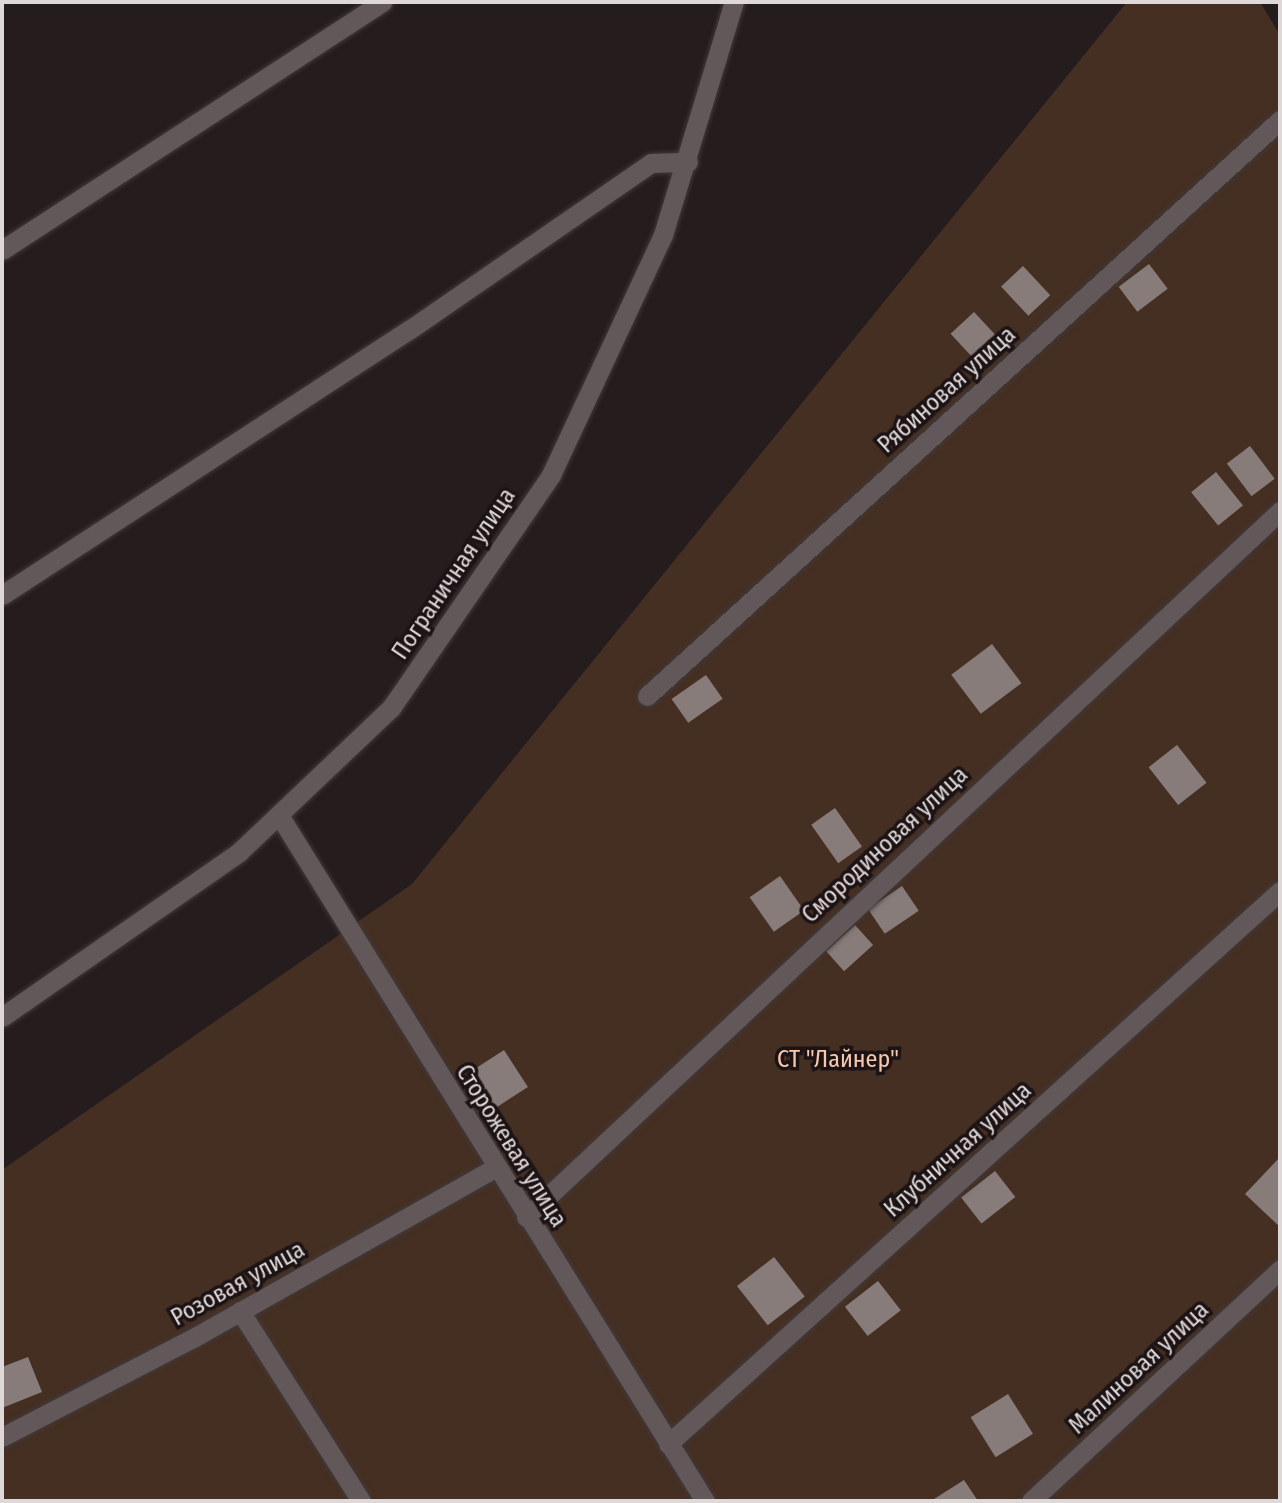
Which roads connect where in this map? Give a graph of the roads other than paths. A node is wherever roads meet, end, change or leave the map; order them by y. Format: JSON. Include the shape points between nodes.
{"nodes":[{"id":1,"x":382,"y":2,"type":"edge"},
{"id":2,"x":734,"y":2,"type":"edge"},
{"id":3,"x":1280,"y":120,"type":"edge"},
{"id":4,"x":688,"y":162,"type":"junction"},
{"id":5,"x":2,"y":250,"type":"edge"},
{"id":6,"x":1280,"y":512,"type":"edge"},
{"id":7,"x":2,"y":595,"type":"edge"},
{"id":8,"x":647,"y":696,"type":"dead end"},
{"id":9,"x":279,"y":815,"type":"junction"},
{"id":10,"x":1280,"y":891,"type":"edge"},
{"id":11,"x":2,"y":1017,"type":"edge"},
{"id":12,"x":495,"y":1168,"type":"junction"},
{"id":13,"x":526,"y":1217,"type":"junction"},
{"id":14,"x":1280,"y":1270,"type":"edge"},
{"id":15,"x":240,"y":1311,"type":"junction"},
{"id":16,"x":2,"y":1437,"type":"edge"},
{"id":17,"x":668,"y":1444,"type":"junction"},
{"id":18,"x":361,"y":1501,"type":"edge"},
{"id":19,"x":705,"y":1501,"type":"edge"},
{"id":20,"x":1031,"y":1501,"type":"edge"}],
"edges":[{"from":1,"to":5,"type":"street"},
{"from":2,"to":4,"type":"street","name":"Пограничная улица"},
{"from":3,"to":8,"type":"street","name":"Рябиновая улица"},
{"from":4,"to":7,"type":"street","via":[[651,163],[398,338]]},
{"from":4,"to":9,"type":"street","name":"Пограничная улица","via":[[663,235],[551,475],[391,708]]},
{"from":6,"to":13,"type":"street","name":"Смородиновая улица"},
{"from":9,"to":11,"type":"street","name":"Пограничная улица","via":[[239,852]]},
{"from":9,"to":12,"type":"street","name":"Сторожевая улица"},
{"from":10,"to":17,"type":"street","name":"Клубничная улица"},
{"from":12,"to":13,"type":"street","name":"Сторожевая улица"},
{"from":12,"to":15,"type":"street","name":"Розовая улица"},
{"from":13,"to":17,"type":"street","name":"Сторожевая улица"},
{"from":14,"to":20,"type":"street","name":"Малиновая улица"},
{"from":15,"to":16,"type":"street","name":"Розовая улица"},
{"from":15,"to":18,"type":"street"},
{"from":17,"to":19,"type":"street","name":"Сторожевая улица"}]}
